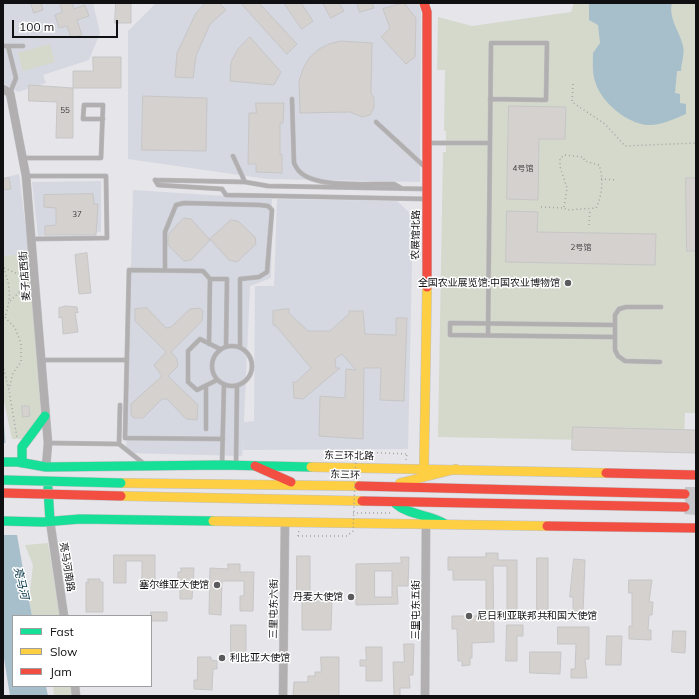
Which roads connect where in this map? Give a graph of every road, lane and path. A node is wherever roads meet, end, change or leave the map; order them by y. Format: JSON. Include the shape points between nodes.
{"nodes":[{"id":1,"x":424,"y":3,"type":"edge"},
{"id":2,"x":3,"y":46,"type":"edge"},
{"id":3,"x":8,"y":46,"type":"junction"},
{"id":4,"x":23,"y":46,"type":"dead end"},
{"id":5,"x":573,"y":84,"type":"dead end"},
{"id":6,"x":6,"y":91,"type":"edge"},
{"id":7,"x":292,"y":99,"type":"dead end"},
{"id":8,"x":490,"y":99,"type":"junction"},
{"id":9,"x":103,"y":120,"type":"junction"},
{"id":10,"x":376,"y":122,"type":"dead end"},
{"id":11,"x":428,"y":143,"type":"junction"},
{"id":12,"x":490,"y":143,"type":"junction"},
{"id":13,"x":696,"y":143,"type":"edge"},
{"id":14,"x":233,"y":156,"type":"dead end"},
{"id":15,"x":22,"y":158,"type":"junction"},
{"id":16,"x":428,"y":170,"type":"junction"},
{"id":17,"x":26,"y":176,"type":"junction"},
{"id":18,"x":601,"y":179,"type":"junction"},
{"id":19,"x":617,"y":180,"type":"dead end"},
{"id":20,"x":245,"y":182,"type":"junction"},
{"id":21,"x":392,"y":189,"type":"junction"},
{"id":22,"x":401,"y":189,"type":"junction"},
{"id":23,"x":428,"y":194,"type":"junction"},
{"id":24,"x":226,"y":195,"type":"junction"},
{"id":25,"x":392,"y":198,"type":"junction"},
{"id":26,"x":226,"y":204,"type":"junction"},
{"id":27,"x":541,"y":207,"type":"dead end"},
{"id":28,"x":564,"y":208,"type":"junction"},
{"id":29,"x":590,"y":209,"type":"junction"},
{"id":30,"x":589,"y":225,"type":"dead end"},
{"id":31,"x":32,"y":239,"type":"junction"},
{"id":32,"x":3,"y":268,"type":"edge"},
{"id":33,"x":165,"y":270,"type":"junction"},
{"id":34,"x":210,"y":279,"type":"junction"},
{"id":35,"x":35,"y":281,"type":"junction"},
{"id":36,"x":10,"y":301,"type":"junction"},
{"id":37,"x":661,"y":307,"type":"dead end"},
{"id":38,"x":4,"y":317,"type":"edge"},
{"id":39,"x":488,"y":324,"type":"junction"},
{"id":40,"x":615,"y":325,"type":"junction"},
{"id":41,"x":488,"y":335,"type":"junction"},
{"id":42,"x":615,"y":337,"type":"junction"},
{"id":43,"x":209,"y":344,"type":"junction"},
{"id":44,"x":226,"y":346,"type":"junction"},
{"id":45,"x":240,"y":347,"type":"junction"},
{"id":46,"x":220,"y":350,"type":"junction"},
{"id":47,"x":41,"y":360,"type":"junction"},
{"id":48,"x":127,"y":360,"type":"junction"},
{"id":49,"x":660,"y":362,"type":"dead end"},
{"id":50,"x":3,"y":365,"type":"edge"},
{"id":51,"x":218,"y":380,"type":"junction"},
{"id":52,"x":224,"y":385,"type":"junction"},
{"id":53,"x":206,"y":386,"type":"junction"},
{"id":54,"x":237,"y":386,"type":"junction"},
{"id":55,"x":9,"y":390,"type":"junction"},
{"id":56,"x":120,"y":405,"type":"dead end"},
{"id":57,"x":45,"y":416,"type":"junction"},
{"id":58,"x":206,"y":428,"type":"dead end"},
{"id":59,"x":17,"y":439,"type":"dead end"},
{"id":60,"x":223,"y":439,"type":"junction"},
{"id":61,"x":48,"y":443,"type":"junction"},
{"id":62,"x":119,"y":444,"type":"junction"},
{"id":63,"x":406,"y":454,"type":"dead end"},
{"id":64,"x":3,"y":462,"type":"edge"},
{"id":65,"x":20,"y":462,"type":"junction"},
{"id":66,"x":222,"y":465,"type":"junction"},
{"id":67,"x":236,"y":466,"type":"junction"},
{"id":68,"x":255,"y":466,"type":"junction"},
{"id":69,"x":46,"y":467,"type":"junction"},
{"id":70,"x":149,"y":467,"type":"junction"},
{"id":71,"x":424,"y":468,"type":"junction"},
{"id":72,"x":456,"y":469,"type":"junction"},
{"id":73,"x":695,"y":476,"type":"edge"},
{"id":74,"x":3,"y":480,"type":"edge"},
{"id":75,"x":296,"y":484,"type":"junction"},
{"id":76,"x":382,"y":488,"type":"junction"},
{"id":77,"x":3,"y":493,"type":"edge"},
{"id":78,"x":685,"y":494,"type":"tunnel mouth"},
{"id":79,"x":395,"y":502,"type":"junction"},
{"id":80,"x":685,"y":508,"type":"tunnel mouth"},
{"id":81,"x":353,"y":513,"type":"junction"},
{"id":82,"x":386,"y":513,"type":"dead end"},
{"id":83,"x":3,"y":521,"type":"edge"},
{"id":84,"x":50,"y":521,"type":"junction"},
{"id":85,"x":285,"y":522,"type":"junction"},
{"id":86,"x":426,"y":524,"type":"junction"},
{"id":87,"x":445,"y":524,"type":"junction"},
{"id":88,"x":694,"y":527,"type":"edge"},
{"id":89,"x":298,"y":536,"type":"dead end"},
{"id":90,"x":64,"y":615,"type":"edge"},
{"id":91,"x":283,"y":696,"type":"edge"},
{"id":92,"x":425,"y":696,"type":"edge"}],
"edges":[{"from":1,"to":11,"type":"main road","name":"农展馆北路","via":[[427,12]]},
{"from":2,"to":3,"type":"lane"},
{"from":3,"to":4,"type":"lane"},
{"from":3,"to":6,"type":"lane","via":[[16,78]]},
{"from":5,"to":13,"type":"path","via":[[572,102],[605,124],[625,146]]},
{"from":6,"to":15,"type":"street","name":"麦子店西街"},
{"from":7,"to":22,"type":"lane","via":[[294,163],[299,172],[316,180],[394,184]]},
{"from":8,"to":8,"type":"lane","via":[[546,100],[546,44],[491,43]]},
{"from":8,"to":12,"type":"lane"},
{"from":9,"to":9,"type":"lane","via":[[103,105],[84,105],[83,119]]},
{"from":9,"to":15,"type":"lane","via":[[101,158]]},
{"from":10,"to":16,"type":"lane"},
{"from":11,"to":12,"type":"lane"},
{"from":11,"to":16,"type":"main road","name":"农展馆北路"},
{"from":12,"to":39,"type":"lane"},
{"from":14,"to":20,"type":"lane"},
{"from":15,"to":17,"type":"street","name":"麦子店西街"},
{"from":16,"to":23,"type":"main road","name":"农展馆北路"},
{"from":17,"to":31,"type":"street","name":"麦子店西街"},
{"from":17,"to":31,"type":"lane","via":[[106,176],[107,238]]},
{"from":18,"to":19,"type":"path"},
{"from":18,"to":28,"type":"path","via":[[602,171],[599,165],[586,161],[583,157],[564,155],[560,159],[567,188]]},
{"from":18,"to":29,"type":"path","via":[[600,201],[596,208]]},
{"from":20,"to":21,"type":"lane","via":[[268,186]]},
{"from":20,"to":24,"type":"lane","via":[[155,180],[158,185],[222,189]]},
{"from":21,"to":22,"type":"lane"},
{"from":21,"to":25,"type":"lane"},
{"from":22,"to":23,"type":"lane"},
{"from":23,"to":25,"type":"lane"},
{"from":23,"to":71,"type":"main road","name":"农展馆北路"},
{"from":24,"to":25,"type":"lane"},
{"from":24,"to":26,"type":"lane"},
{"from":26,"to":33,"type":"lane","via":[[176,205],[165,232]]},
{"from":26,"to":45,"type":"lane","via":[[268,206],[272,210],[267,272],[259,277],[240,279]]},
{"from":27,"to":28,"type":"path"},
{"from":28,"to":29,"type":"path"},
{"from":29,"to":30,"type":"path"},
{"from":31,"to":35,"type":"street","name":"麦子店西街"},
{"from":32,"to":35,"type":"path"},
{"from":32,"to":36,"type":"path","via":[[9,283]]},
{"from":33,"to":34,"type":"lane","via":[[203,271]]},
{"from":33,"to":48,"type":"lane","via":[[129,270]]},
{"from":34,"to":43,"type":"lane"},
{"from":34,"to":44,"type":"lane","via":[[227,279]]},
{"from":35,"to":36,"type":"path"},
{"from":35,"to":47,"type":"street","name":"麦子店西街"},
{"from":36,"to":38,"type":"path"},
{"from":37,"to":40,"type":"lane","via":[[619,309],[615,316]]},
{"from":38,"to":55,"type":"path","via":[[15,328],[21,343],[21,362]]},
{"from":39,"to":40,"type":"lane"},
{"from":39,"to":41,"type":"lane"},
{"from":39,"to":41,"type":"lane","via":[[450,323],[450,335]]},
{"from":40,"to":42,"type":"lane"},
{"from":41,"to":42,"type":"lane"},
{"from":42,"to":49,"type":"lane","via":[[615,350],[625,361]]},
{"from":43,"to":46,"type":"lane"},
{"from":43,"to":53,"type":"lane","via":[[200,339],[188,351],[188,382],[197,390]]},
{"from":44,"to":45,"type":"lane"},
{"from":44,"to":46,"type":"lane"},
{"from":45,"to":54,"type":"lane","via":[[250,356],[253,364],[249,378]]},
{"from":46,"to":51,"type":"lane","via":[[212,364],[212,371]]},
{"from":47,"to":48,"type":"lane"},
{"from":47,"to":57,"type":"street","name":"麦子店西街"},
{"from":48,"to":60,"type":"lane","via":[[125,438]]},
{"from":50,"to":55,"type":"path"},
{"from":51,"to":52,"type":"lane"},
{"from":51,"to":53,"type":"lane"},
{"from":52,"to":54,"type":"lane"},
{"from":52,"to":60,"type":"lane"},
{"from":53,"to":58,"type":"lane"},
{"from":54,"to":67,"type":"lane"},
{"from":55,"to":59,"type":"path"},
{"from":56,"to":62,"type":"lane"},
{"from":57,"to":61,"type":"street","name":"麦子店西街"},
{"from":57,"to":65,"type":"main road","via":[[22,447]]},
{"from":60,"to":66,"type":"lane"},
{"from":61,"to":62,"type":"lane"},
{"from":61,"to":69,"type":"street","name":"麦子店西街"},
{"from":62,"to":70,"type":"lane"},
{"from":63,"to":81,"type":"path","bridge":true,"via":[[356,453]]},
{"from":64,"to":65,"type":"main road","name":"东三环北路"},
{"from":65,"to":69,"type":"main road","name":"东三环北路"},
{"from":66,"to":67,"type":"main road","name":"东三环北路"},
{"from":66,"to":70,"type":"main road","name":"东三环北路"},
{"from":67,"to":68,"type":"main road","name":"东三环北路"},
{"from":68,"to":71,"type":"main road","name":"东三环北路"},
{"from":68,"to":75,"type":"main road"},
{"from":69,"to":70,"type":"main road","name":"东三环北路"},
{"from":69,"to":84,"type":"main road"},
{"from":71,"to":72,"type":"main road","name":"东三环北路"},
{"from":72,"to":73,"type":"main road","name":"东三环北路"},
{"from":72,"to":76,"type":"main road"},
{"from":74,"to":75,"type":"main road","name":"东三环","bridge":true},
{"from":75,"to":76,"type":"main road","name":"东三环"},
{"from":76,"to":78,"type":"main road","name":"东三环"},
{"from":77,"to":79,"type":"main road","bridge":true},
{"from":79,"to":80,"type":"main road"},
{"from":79,"to":87,"type":"main road","via":[[402,510],[438,519]]},
{"from":81,"to":82,"type":"path"},
{"from":81,"to":89,"type":"path","bridge":true,"via":[[353,531],[348,536]]},
{"from":83,"to":84,"type":"main road"},
{"from":84,"to":85,"type":"main road","via":[[80,519]]},
{"from":84,"to":90,"type":"street","name":"亮马河南路"},
{"from":85,"to":86,"type":"main road"},
{"from":85,"to":91,"type":"street","name":"三里屯东六街"},
{"from":86,"to":87,"type":"main road"},
{"from":86,"to":92,"type":"street","name":"三里屯东五街"},
{"from":87,"to":88,"type":"main road"}]}
